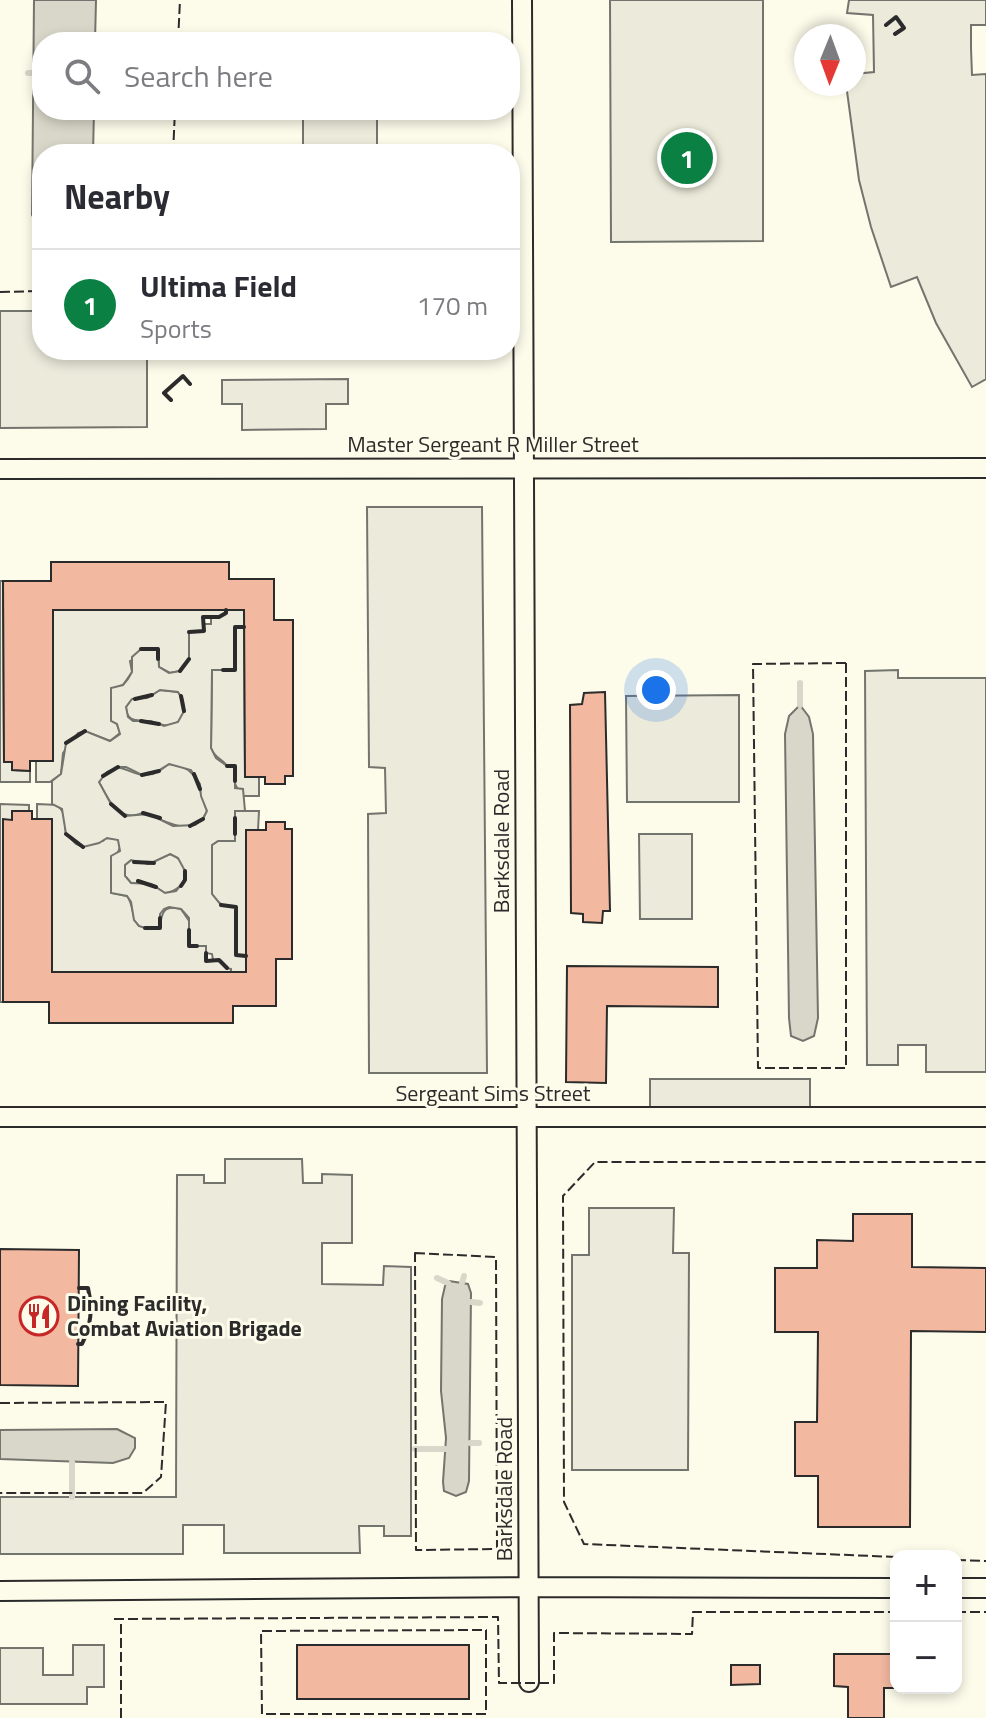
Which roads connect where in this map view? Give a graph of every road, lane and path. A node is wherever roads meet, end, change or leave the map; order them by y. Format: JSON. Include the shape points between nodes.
{"nodes":[{"id":1,"x":522,"y":0,"type":"edge"},
{"id":2,"x":524,"y":468,"type":"junction"},
{"id":3,"x":986,"y":468,"type":"edge"},
{"id":4,"x":0,"y":469,"type":"edge"},
{"id":5,"x":527,"y":1116,"type":"junction"},
{"id":6,"x":0,"y":1117,"type":"edge"},
{"id":7,"x":986,"y":1117,"type":"edge"},
{"id":8,"x":529,"y":1587,"type":"junction"},
{"id":9,"x":890,"y":1588,"type":"edge"},
{"id":10,"x":962,"y":1588,"type":"edge"},
{"id":11,"x":986,"y":1588,"type":"edge"},
{"id":12,"x":0,"y":1591,"type":"edge"},
{"id":13,"x":529,"y":1682,"type":"dead end"}],
"edges":[{"from":1,"to":2,"type":"street","name":"Barksdale Road"},
{"from":2,"to":3,"type":"street","name":"Master Sergeant R Miller Street"},
{"from":2,"to":4,"type":"street","name":"Master Sergeant R Miller Street"},
{"from":2,"to":5,"type":"street","name":"Barksdale Road"},
{"from":5,"to":6,"type":"street","name":"Sergeant Sims Street"},
{"from":5,"to":7,"type":"street","name":"Sergeant Sims Street"},
{"from":5,"to":8,"type":"street","name":"Barksdale Road"},
{"from":8,"to":9,"type":"street"},
{"from":8,"to":12,"type":"street"},
{"from":8,"to":13,"type":"street","name":"Barksdale Road"},
{"from":10,"to":11,"type":"street"}]}
